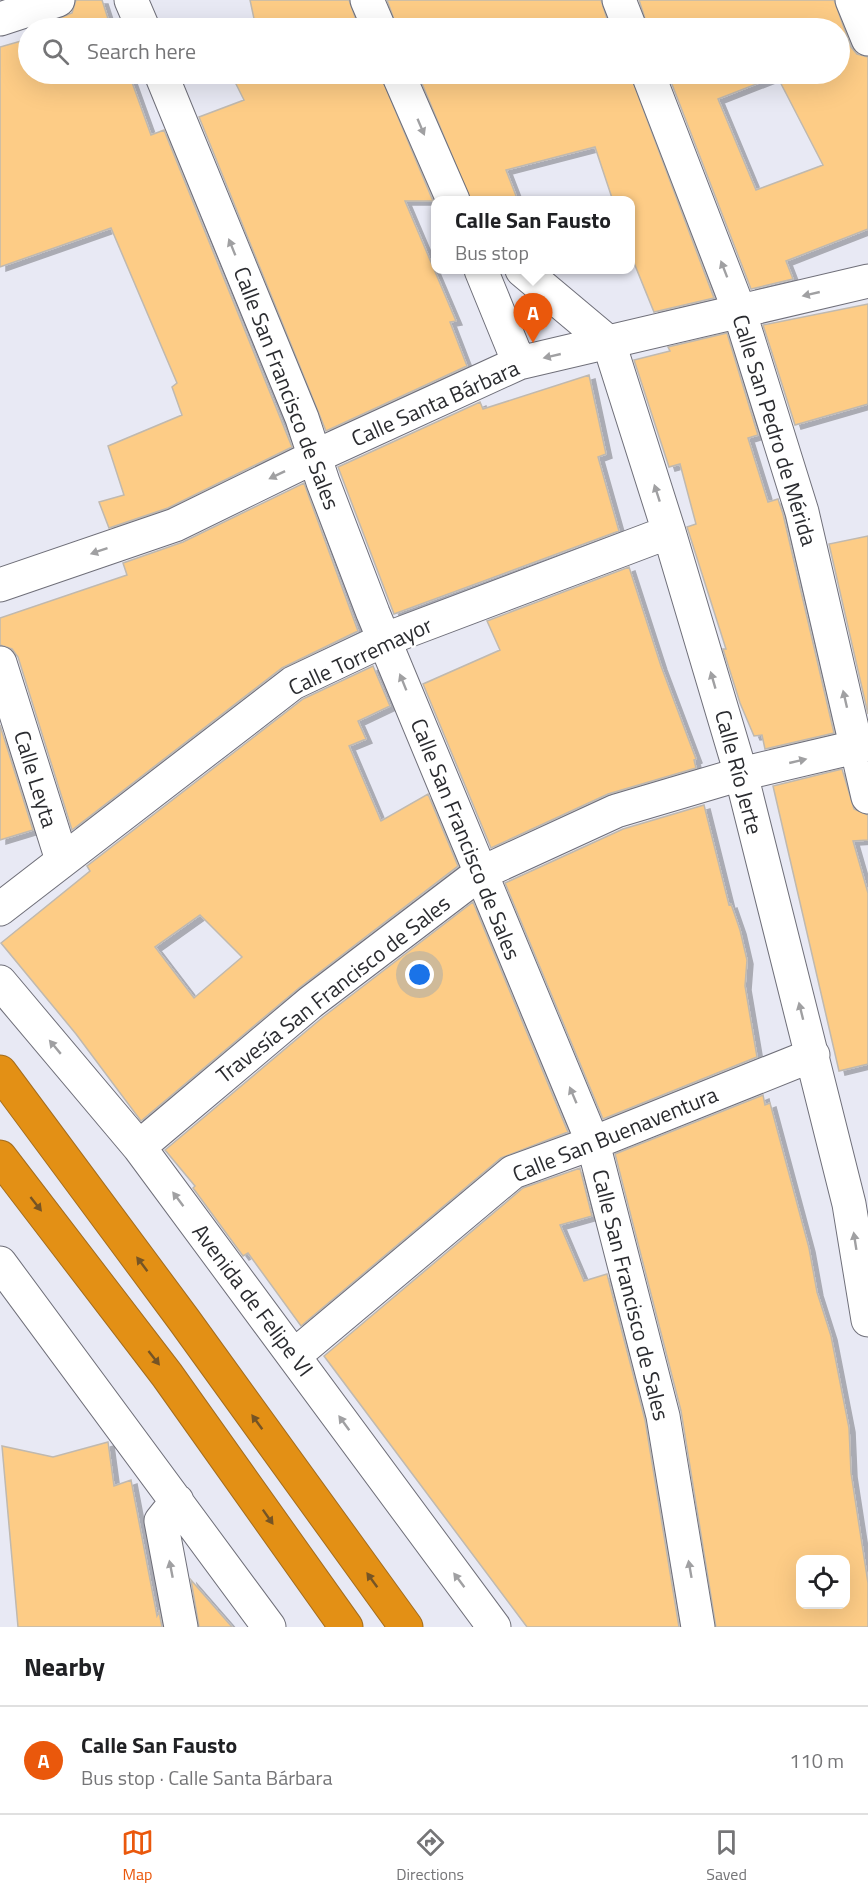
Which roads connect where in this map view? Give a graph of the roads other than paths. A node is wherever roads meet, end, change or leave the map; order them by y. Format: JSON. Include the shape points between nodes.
{"nodes":[{"id":1,"x":58,"y":0,"type":"edge"},
{"id":2,"x":131,"y":0,"type":"edge"},
{"id":3,"x":367,"y":0,"type":"edge"},
{"id":4,"x":619,"y":0,"type":"edge"},
{"id":5,"x":852,"y":0,"type":"edge"},
{"id":6,"x":139,"y":18,"type":"edge"},
{"id":7,"x":375,"y":18,"type":"edge"},
{"id":8,"x":626,"y":18,"type":"edge"},
{"id":9,"x":0,"y":19,"type":"edge"},
{"id":10,"x":868,"y":39,"type":"edge"},
{"id":11,"x":165,"y":84,"type":"edge"},
{"id":12,"x":402,"y":84,"type":"edge"},
{"id":13,"x":652,"y":84,"type":"edge"},
{"id":14,"x":451,"y":196,"type":"edge"},
{"id":15,"x":483,"y":274,"type":"edge"},
{"id":16,"x":527,"y":274,"type":"edge"},
{"id":17,"x":868,"y":281,"type":"edge"},
{"id":18,"x":739,"y":310,"type":"junction"},
{"id":19,"x":609,"y":343,"type":"junction"},
{"id":20,"x":519,"y":363,"type":"junction"},
{"id":21,"x":316,"y":456,"type":"junction"},
{"id":22,"x":669,"y":532,"type":"junction"},
{"id":23,"x":0,"y":585,"type":"edge"},
{"id":24,"x":386,"y":639,"type":"junction"},
{"id":25,"x":0,"y":663,"type":"edge"},
{"id":26,"x":862,"y":746,"type":"edge"},
{"id":27,"x":741,"y":774,"type":"junction"},
{"id":28,"x":868,"y":797,"type":"edge"},
{"id":29,"x":62,"y":860,"type":"junction"},
{"id":30,"x":479,"y":874,"type":"junction"},
{"id":31,"x":0,"y":909,"type":"edge"},
{"id":32,"x":0,"y":982,"type":"edge"},
{"id":33,"x":813,"y":1055,"type":"junction"},
{"id":34,"x":0,"y":1072,"type":"edge"},
{"id":35,"x":593,"y":1143,"type":"junction"},
{"id":36,"x":139,"y":1147,"type":"junction"},
{"id":37,"x":0,"y":1157,"type":"edge"},
{"id":38,"x":859,"y":1202,"type":"edge"},
{"id":39,"x":1,"y":1268,"type":"edge"},
{"id":40,"x":868,"y":1320,"type":"edge"},
{"id":41,"x":295,"y":1355,"type":"junction"},
{"id":42,"x":177,"y":1501,"type":"junction"},
{"id":43,"x":181,"y":1627,"type":"edge"},
{"id":44,"x":269,"y":1627,"type":"edge"},
{"id":45,"x":346,"y":1627,"type":"edge"},
{"id":46,"x":406,"y":1627,"type":"edge"},
{"id":47,"x":494,"y":1627,"type":"edge"},
{"id":48,"x":698,"y":1627,"type":"edge"}],
"edges":[{"from":1,"to":9,"type":"street"},
{"from":2,"to":6,"type":"street"},
{"from":3,"to":7,"type":"street"},
{"from":4,"to":8,"type":"street"},
{"from":5,"to":10,"type":"street"},
{"from":21,"to":11,"type":"street","name":"Calle San Francisco de Sales","one_way":true},
{"from":12,"to":14,"type":"street","one_way":true},
{"from":18,"to":13,"type":"street","name":"Calle San Pedro de Mérida","one_way":true},
{"from":15,"to":20,"type":"street"},
{"from":16,"to":19,"type":"street"},
{"from":17,"to":18,"type":"street","name":"Calle Santa Bárbara","one_way":true},
{"from":18,"to":19,"type":"street","name":"Calle Santa Bárbara"},
{"from":26,"to":18,"type":"street","name":"Calle San Pedro de Mérida","one_way":true,"via":[[802,512]]},
{"from":19,"to":20,"type":"street","name":"Calle Santa Bárbara","one_way":true},
{"from":22,"to":19,"type":"street","name":"Calle Río Jerte","one_way":true},
{"from":20,"to":21,"type":"street","name":"Calle Santa Bárbara"},
{"from":21,"to":23,"type":"street","name":"Calle Santa Bárbara","one_way":true,"via":[[175,525]]},
{"from":21,"to":24,"type":"street","name":"Calle San Francisco de Sales"},
{"from":22,"to":24,"type":"street","name":"Calle Torremayor"},
{"from":27,"to":22,"type":"street","name":"Calle Río Jerte","one_way":true},
{"from":24,"to":29,"type":"street","name":"Calle Torremayor","via":[[293,683]]},
{"from":30,"to":24,"type":"street","name":"Calle San Francisco de Sales","one_way":true},
{"from":25,"to":29,"type":"street","name":"Calle Leyta"},
{"from":27,"to":26,"type":"street","name":"Travesía San Francisco de Sales","one_way":true},
{"from":26,"to":28,"type":"street","name":"Calle San Pedro de Mérida"},
{"from":27,"to":30,"type":"street","name":"Travesía San Francisco de Sales","via":[[616,811]]},
{"from":33,"to":27,"type":"street","name":"Calle Río Jerte","one_way":true},
{"from":29,"to":31,"type":"street","name":"Calle Torremayor"},
{"from":35,"to":30,"type":"street","name":"Calle San Francisco de Sales","one_way":true},
{"from":30,"to":36,"type":"street","name":"Travesía San Francisco de Sales","via":[[311,1002]]},
{"from":36,"to":32,"type":"street","name":"Avenida de Felipe VI","one_way":true},
{"from":33,"to":35,"type":"street","name":"Calle San Buenaventura"},
{"from":33,"to":38,"type":"street","name":"Calle Río Jerte"},
{"from":46,"to":34,"type":"highway","one_way":true},
{"from":35,"to":41,"type":"street","name":"Calle San Buenaventura","via":[[513,1172]]},
{"from":48,"to":35,"type":"street","name":"Calle San Francisco de Sales","one_way":true,"via":[[663,1416]]},
{"from":41,"to":36,"type":"street","name":"Avenida de Felipe VI","one_way":true},
{"from":37,"to":45,"type":"highway","one_way":true,"via":[[167,1375]]},
{"from":40,"to":38,"type":"street","name":"Calle Río Jerte","one_way":true},
{"from":39,"to":42,"type":"street"},
{"from":47,"to":41,"type":"street","name":"Avenida de Felipe VI","one_way":true},
{"from":43,"to":42,"type":"street","one_way":true,"via":[[160,1521]]},
{"from":42,"to":44,"type":"street"}]}
